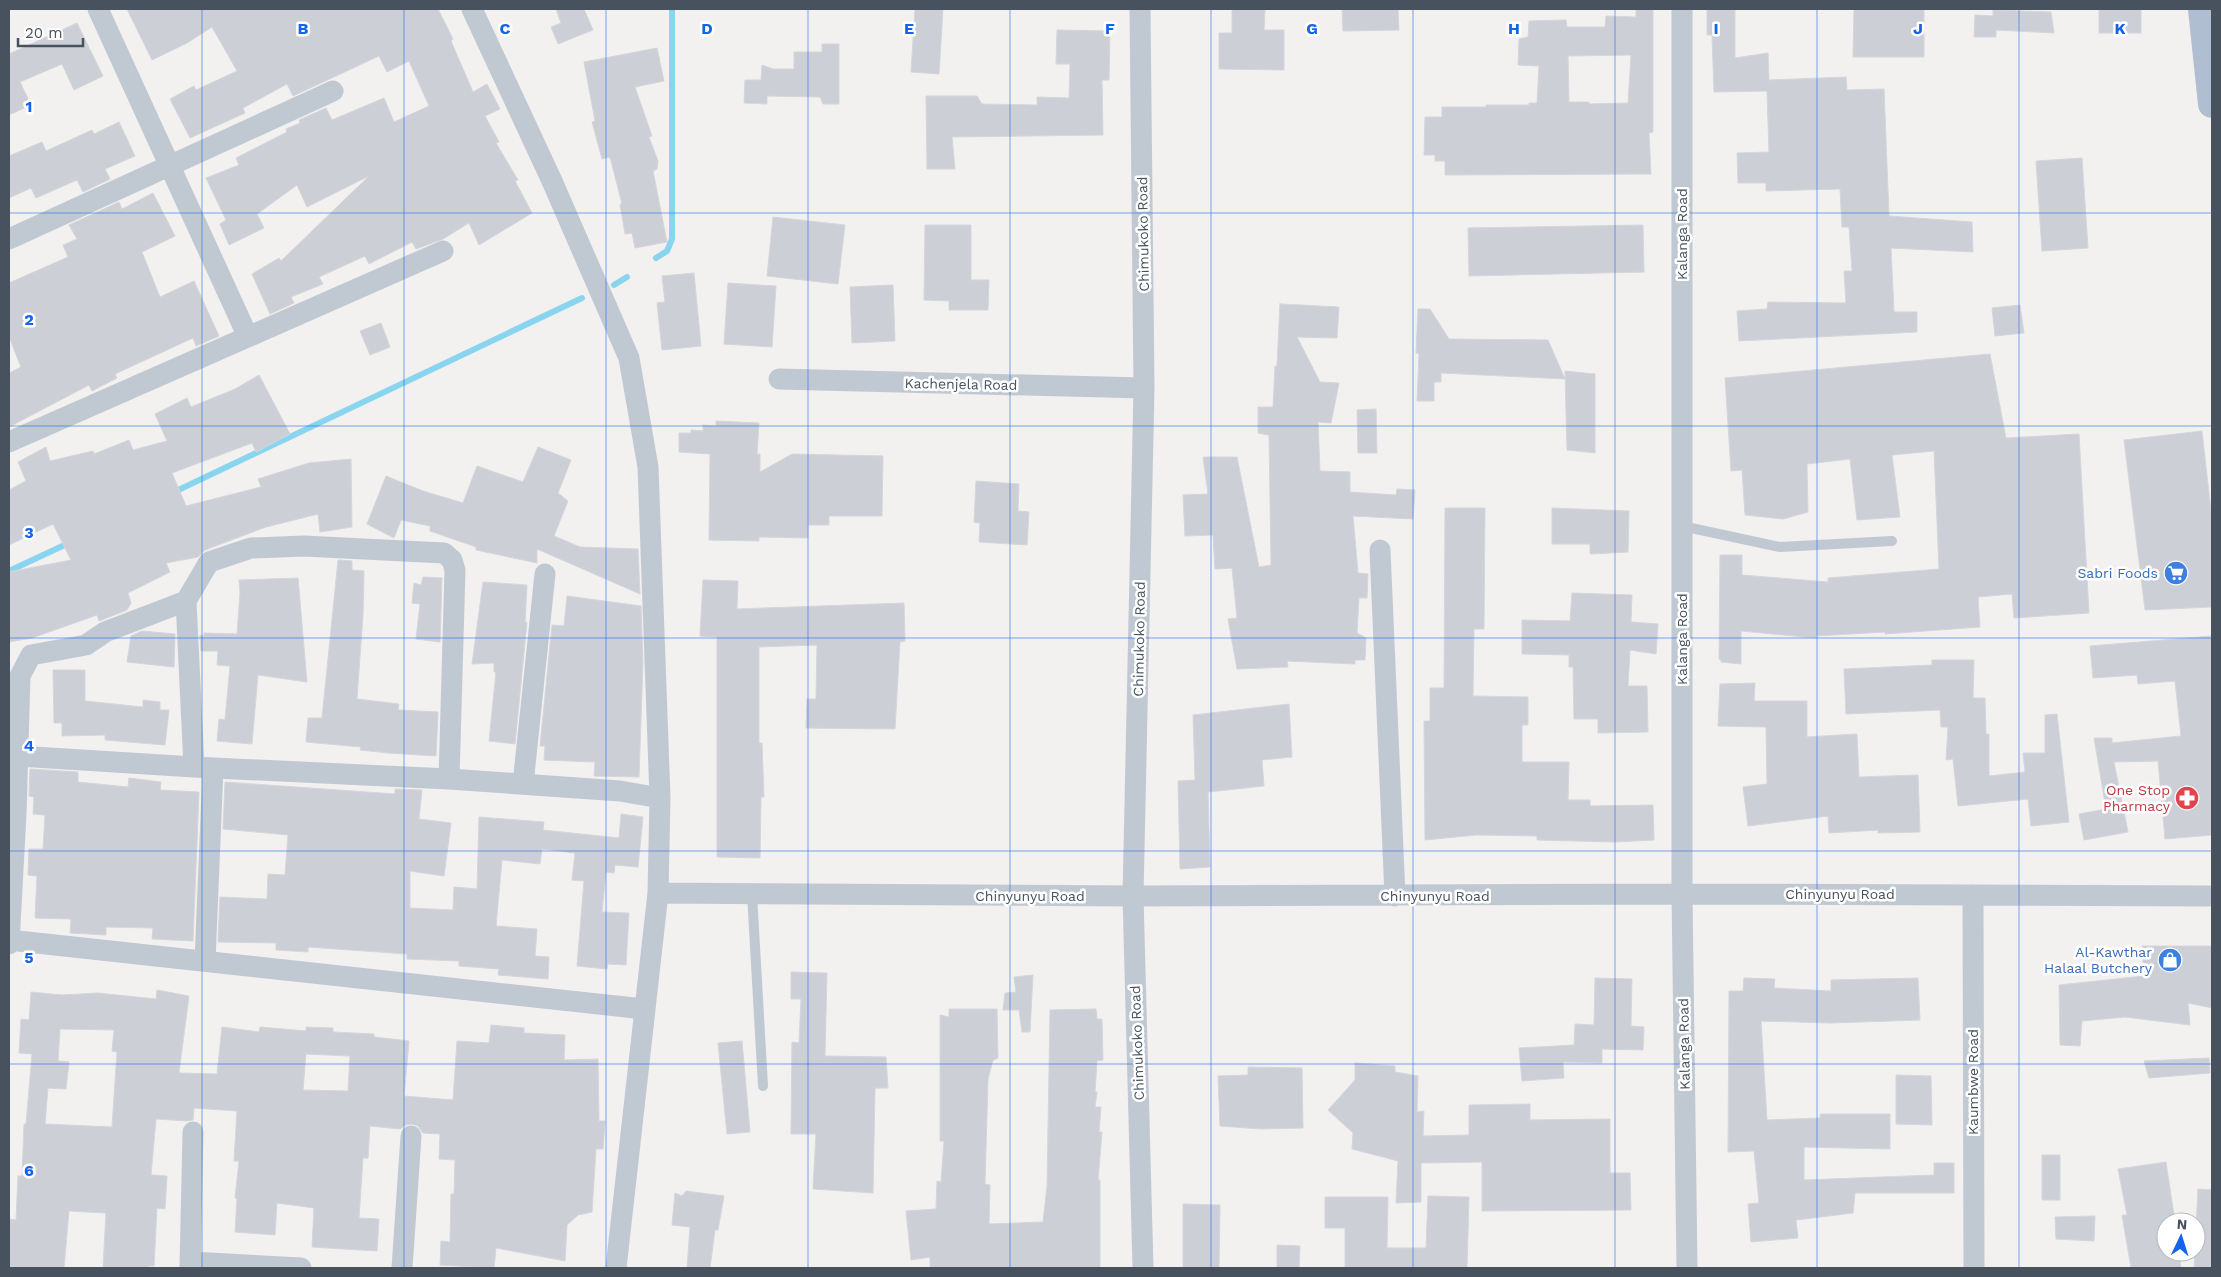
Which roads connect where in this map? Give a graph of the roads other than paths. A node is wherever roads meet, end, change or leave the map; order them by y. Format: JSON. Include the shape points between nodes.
{"nodes":[{"id":1,"x":98,"y":9,"type":"edge"},
{"id":2,"x":472,"y":9,"type":"edge"},
{"id":3,"x":1140,"y":9,"type":"edge"},
{"id":4,"x":1682,"y":9,"type":"edge"},
{"id":5,"x":2202,"y":9,"type":"edge"},
{"id":6,"x":333,"y":91,"type":"dead end"},
{"id":7,"x":2212,"y":104,"type":"edge"},
{"id":8,"x":170,"y":167,"type":"junction"},
{"id":9,"x":9,"y":239,"type":"edge"},
{"id":10,"x":443,"y":251,"type":"dead end"},
{"id":11,"x":248,"y":338,"type":"junction"},
{"id":12,"x":778,"y":379,"type":"dead end"},
{"id":13,"x":1144,"y":388,"type":"junction"},
{"id":14,"x":9,"y":442,"type":"edge"},
{"id":15,"x":1682,"y":526,"type":"junction"},
{"id":16,"x":1892,"y":541,"type":"dead end"},
{"id":17,"x":1380,"y":550,"type":"dead end"},
{"id":18,"x":545,"y":574,"type":"dead end"},
{"id":19,"x":186,"y":601,"type":"junction"},
{"id":20,"x":18,"y":756,"type":"junction"},
{"id":21,"x":203,"y":767,"type":"junction"},
{"id":22,"x":449,"y":779,"type":"junction"},
{"id":23,"x":523,"y":784,"type":"junction"},
{"id":24,"x":660,"y":798,"type":"junction"},
{"id":25,"x":12,"y":813,"type":"edge"},
{"id":26,"x":658,"y":893,"type":"junction"},
{"id":27,"x":752,"y":894,"type":"junction"},
{"id":28,"x":1682,"y":894,"type":"junction"},
{"id":29,"x":1973,"y":895,"type":"junction"},
{"id":30,"x":1133,"y":896,"type":"junction"},
{"id":31,"x":1395,"y":896,"type":"junction"},
{"id":32,"x":2212,"y":896,"type":"edge"},
{"id":33,"x":9,"y":940,"type":"edge"},
{"id":34,"x":9,"y":944,"type":"edge"},
{"id":35,"x":205,"y":961,"type":"junction"},
{"id":36,"x":644,"y":1009,"type":"junction"},
{"id":37,"x":764,"y":1086,"type":"dead end"},
{"id":38,"x":193,"y":1132,"type":"dead end"},
{"id":39,"x":411,"y":1136,"type":"dead end"},
{"id":40,"x":191,"y":1265,"type":"edge"},
{"id":41,"x":301,"y":1268,"type":"edge"},
{"id":42,"x":402,"y":1268,"type":"edge"},
{"id":43,"x":616,"y":1268,"type":"edge"},
{"id":44,"x":1143,"y":1268,"type":"edge"},
{"id":45,"x":1687,"y":1268,"type":"edge"},
{"id":46,"x":1974,"y":1268,"type":"edge"}],
"edges":[{"from":1,"to":8,"type":"street"},
{"from":2,"to":24,"type":"street","via":[[629,358],[648,466]]},
{"from":3,"to":13,"type":"street","name":"Chimukoko Road"},
{"from":4,"to":15,"type":"street","name":"Kalanga Road"},
{"from":5,"to":7,"type":"main road"},
{"from":6,"to":8,"type":"street"},
{"from":8,"to":9,"type":"street"},
{"from":8,"to":11,"type":"street"},
{"from":10,"to":11,"type":"street"},
{"from":11,"to":14,"type":"street"},
{"from":12,"to":13,"type":"street","name":"Kachenjela Road"},
{"from":13,"to":30,"type":"street","name":"Chimukoko Road"},
{"from":15,"to":16,"type":"lane","via":[[1780,547]]},
{"from":15,"to":28,"type":"street","name":"Kalanga Road"},
{"from":17,"to":31,"type":"street"},
{"from":18,"to":23,"type":"street"},
{"from":19,"to":20,"type":"street","via":[[105,632],[86,645],[31,655],[20,676]]},
{"from":19,"to":21,"type":"street"},
{"from":19,"to":22,"type":"street","via":[[209,562],[251,548],[304,546],[444,553],[452,560],[455,570]]},
{"from":20,"to":21,"type":"street"},
{"from":20,"to":25,"type":"street"},
{"from":21,"to":22,"type":"street"},
{"from":21,"to":35,"type":"street"},
{"from":22,"to":23,"type":"street"},
{"from":23,"to":24,"type":"street"},
{"from":24,"to":26,"type":"street"},
{"from":25,"to":33,"type":"street"},
{"from":26,"to":27,"type":"street","name":"Chinyunyu Road"},
{"from":26,"to":36,"type":"street"},
{"from":27,"to":30,"type":"street","name":"Chinyunyu Road"},
{"from":27,"to":37,"type":"lane"},
{"from":28,"to":29,"type":"street","name":"Chinyunyu Road"},
{"from":28,"to":31,"type":"street","name":"Chinyunyu Road"},
{"from":28,"to":45,"type":"street","name":"Kalanga Road"},
{"from":29,"to":32,"type":"street","name":"Chinyunyu Road"},
{"from":29,"to":46,"type":"street","name":"Kaumbwe Road"},
{"from":30,"to":31,"type":"street","name":"Chinyunyu Road"},
{"from":30,"to":44,"type":"street","name":"Chimukoko Road"},
{"from":33,"to":34,"type":"street"},
{"from":33,"to":35,"type":"street"},
{"from":35,"to":36,"type":"street"},
{"from":36,"to":43,"type":"street"},
{"from":38,"to":40,"type":"street"},
{"from":39,"to":42,"type":"street"},
{"from":40,"to":41,"type":"street"}]}
